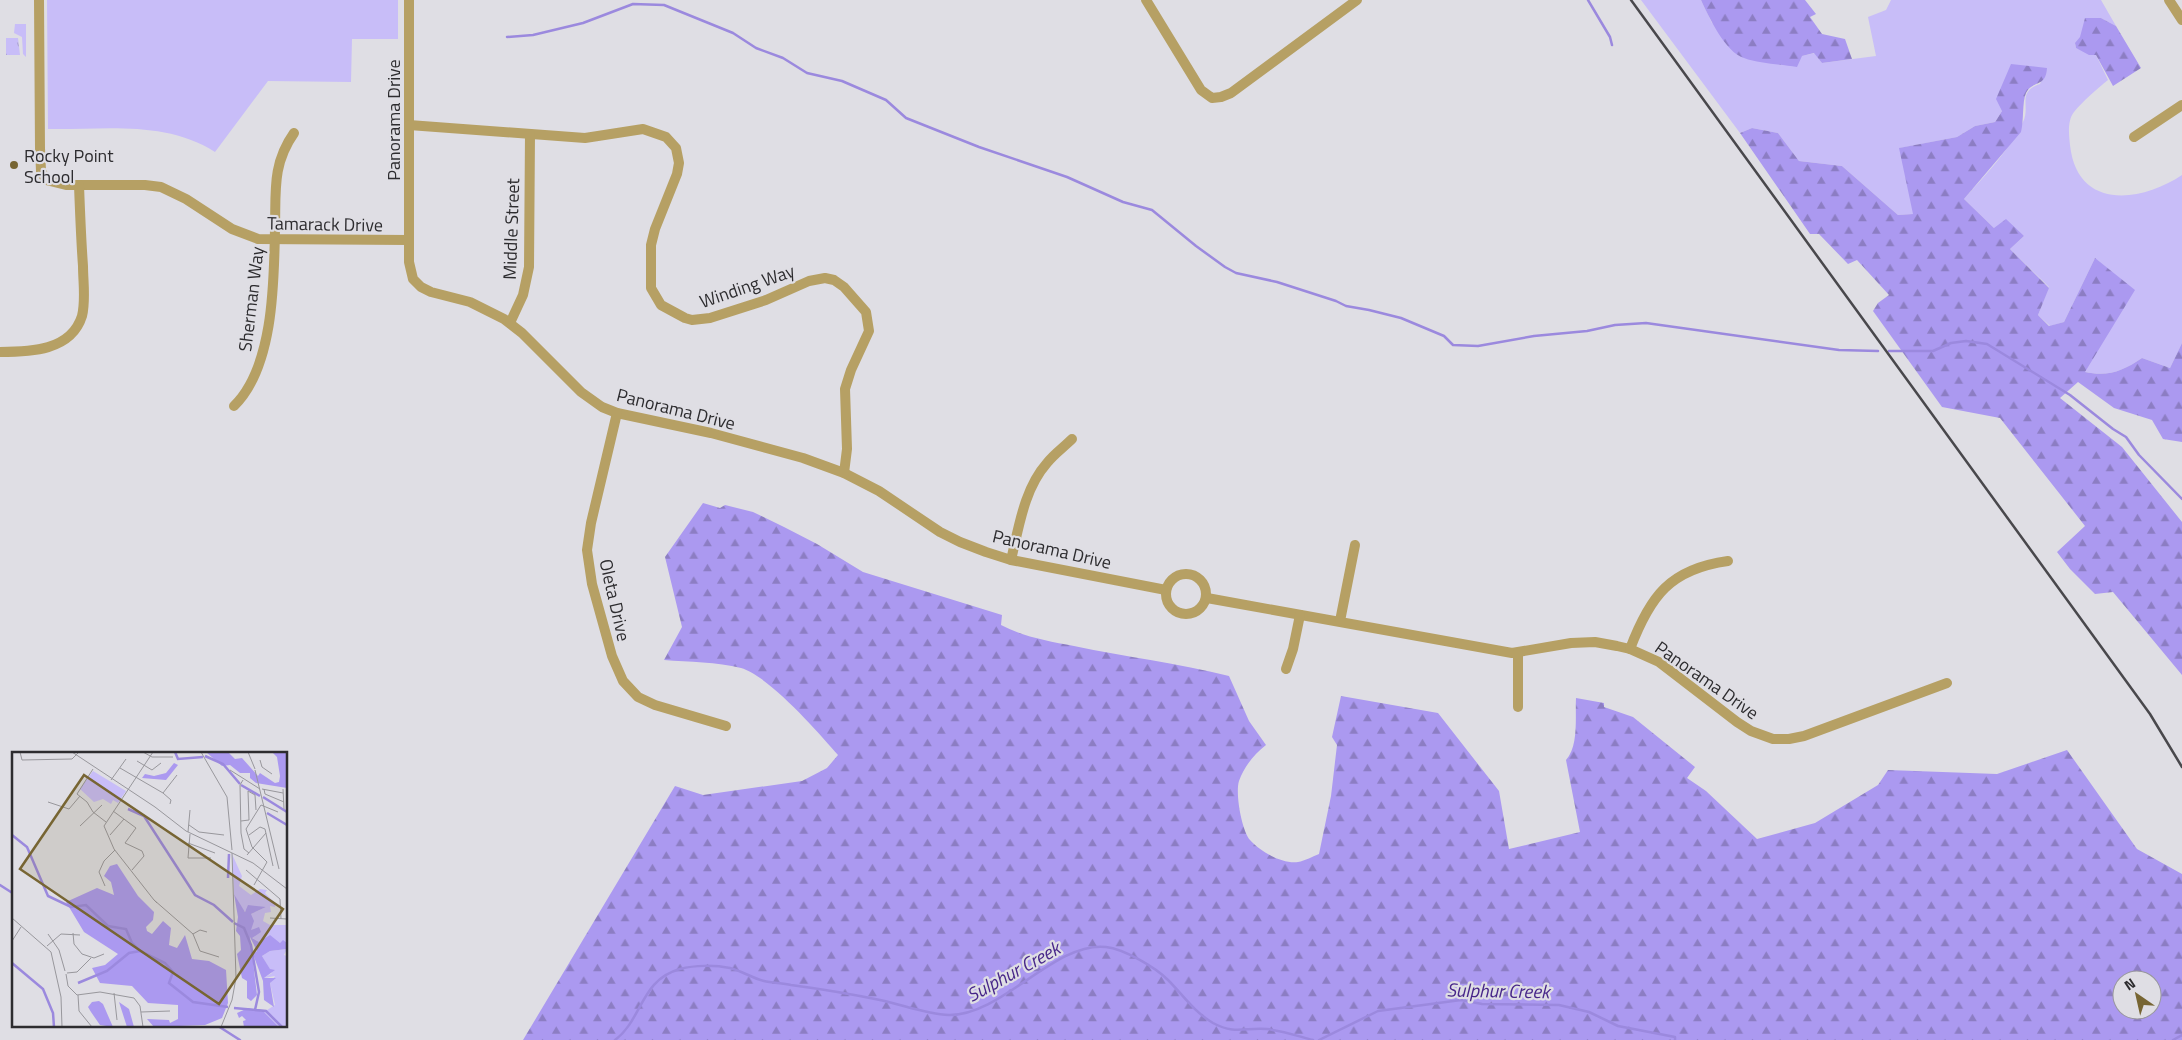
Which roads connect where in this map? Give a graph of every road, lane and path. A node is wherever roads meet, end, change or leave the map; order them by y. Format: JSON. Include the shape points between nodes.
{"nodes":[{"id":1,"x":39,"y":0,"type":"edge"},
{"id":2,"x":410,"y":0,"type":"edge"},
{"id":3,"x":1146,"y":0,"type":"edge"},
{"id":4,"x":1357,"y":0,"type":"edge"},
{"id":5,"x":2169,"y":0,"type":"edge"},
{"id":6,"x":2182,"y":20,"type":"edge"},
{"id":7,"x":2182,"y":105,"type":"edge"},
{"id":8,"x":409,"y":125,"type":"junction"},
{"id":9,"x":294,"y":133,"type":"dead end"},
{"id":10,"x":530,"y":134,"type":"junction"},
{"id":11,"x":2134,"y":137,"type":"dead end"},
{"id":12,"x":79,"y":185,"type":"junction"},
{"id":13,"x":409,"y":240,"type":"junction"},
{"id":14,"x":275,"y":241,"type":"junction"},
{"id":15,"x":510,"y":323,"type":"junction"},
{"id":16,"x":0,"y":352,"type":"edge"},
{"id":17,"x":234,"y":406,"type":"dead end"},
{"id":18,"x":618,"y":412,"type":"junction"},
{"id":19,"x":1072,"y":439,"type":"dead end"},
{"id":20,"x":844,"y":473,"type":"junction"},
{"id":21,"x":1355,"y":545,"type":"dead end"},
{"id":22,"x":1011,"y":560,"type":"junction"},
{"id":23,"x":1728,"y":561,"type":"dead end"},
{"id":24,"x":1166,"y":590,"type":"junction"},
{"id":25,"x":1207,"y":598,"type":"junction"},
{"id":26,"x":1300,"y":615,"type":"junction"},
{"id":27,"x":1340,"y":621,"type":"junction"},
{"id":28,"x":1630,"y":649,"type":"junction"},
{"id":29,"x":1518,"y":653,"type":"junction"},
{"id":30,"x":1286,"y":669,"type":"dead end"},
{"id":31,"x":1947,"y":684,"type":"dead end"},
{"id":32,"x":1518,"y":707,"type":"dead end"},
{"id":33,"x":726,"y":726,"type":"dead end"}],
"edges":[{"from":1,"to":12,"type":"street","name":"Tamarack Drive","via":[[41,171],[50,182]]},
{"from":2,"to":8,"type":"street","name":"Panorama Drive"},
{"from":3,"to":4,"type":"street","via":[[1201,90],[1212,98],[1231,92]]},
{"from":5,"to":6,"type":"street"},
{"from":7,"to":11,"type":"street"},
{"from":8,"to":10,"type":"street","name":"Winding Way"},
{"from":8,"to":13,"type":"street","name":"Panorama Drive"},
{"from":9,"to":14,"type":"street","name":"Sherman Way","via":[[278,167]]},
{"from":10,"to":15,"type":"street","name":"Middle Street","via":[[529,267],[521,302]]},
{"from":10,"to":20,"type":"street","name":"Winding Way","via":[[585,138],[643,129],[660,134],[674,145],[678,166],[655,229],[650,268],[653,294],[672,313],[692,320],[710,318],[824,278],[834,280],[849,291],[866,312],[869,331],[850,370],[845,389],[847,449]]},
{"from":12,"to":14,"type":"street","name":"Tamarack Drive","via":[[161,187],[238,232]]},
{"from":12,"to":16,"type":"street","via":[[84,288],[81,318],[69,335],[52,346],[33,352]]},
{"from":13,"to":14,"type":"street","name":"Tamarack Drive"},
{"from":13,"to":15,"type":"street","name":"Panorama Drive","via":[[410,270],[421,288],[470,302]]},
{"from":14,"to":17,"type":"street","name":"Sherman Way","via":[[270,309],[262,357],[250,385]]},
{"from":15,"to":18,"type":"street","name":"Panorama Drive","via":[[588,398]]},
{"from":18,"to":20,"type":"street","name":"Panorama Drive","via":[[711,433],[803,458]]},
{"from":18,"to":33,"type":"street","name":"Oleta Drive","via":[[587,550],[592,584],[612,656],[623,681],[638,698]]},
{"from":19,"to":22,"type":"street","via":[[1046,463],[1031,488]]},
{"from":20,"to":22,"type":"street","name":"Panorama Drive","via":[[865,482],[940,532]]},
{"from":21,"to":27,"type":"street"},
{"from":22,"to":24,"type":"street","name":"Panorama Drive"},
{"from":23,"to":28,"type":"street","via":[[1690,570],[1659,591],[1639,625]]},
{"from":24,"to":25,"type":"street","via":[[1167,602],[1183,614],[1196,612]]},
{"from":24,"to":25,"type":"street","via":[[1178,575],[1195,575],[1204,584]]},
{"from":25,"to":26,"type":"street","name":"Panorama Drive"},
{"from":26,"to":27,"type":"street","name":"Panorama Drive"},
{"from":26,"to":30,"type":"street","via":[[1294,649]]},
{"from":27,"to":29,"type":"street","name":"Panorama Drive"},
{"from":28,"to":29,"type":"street","name":"Panorama Drive","via":[[1595,642]]},
{"from":28,"to":31,"type":"street","name":"Panorama Drive","via":[[1659,662],[1751,731],[1773,739],[1804,736]]},
{"from":29,"to":32,"type":"street"}]}
